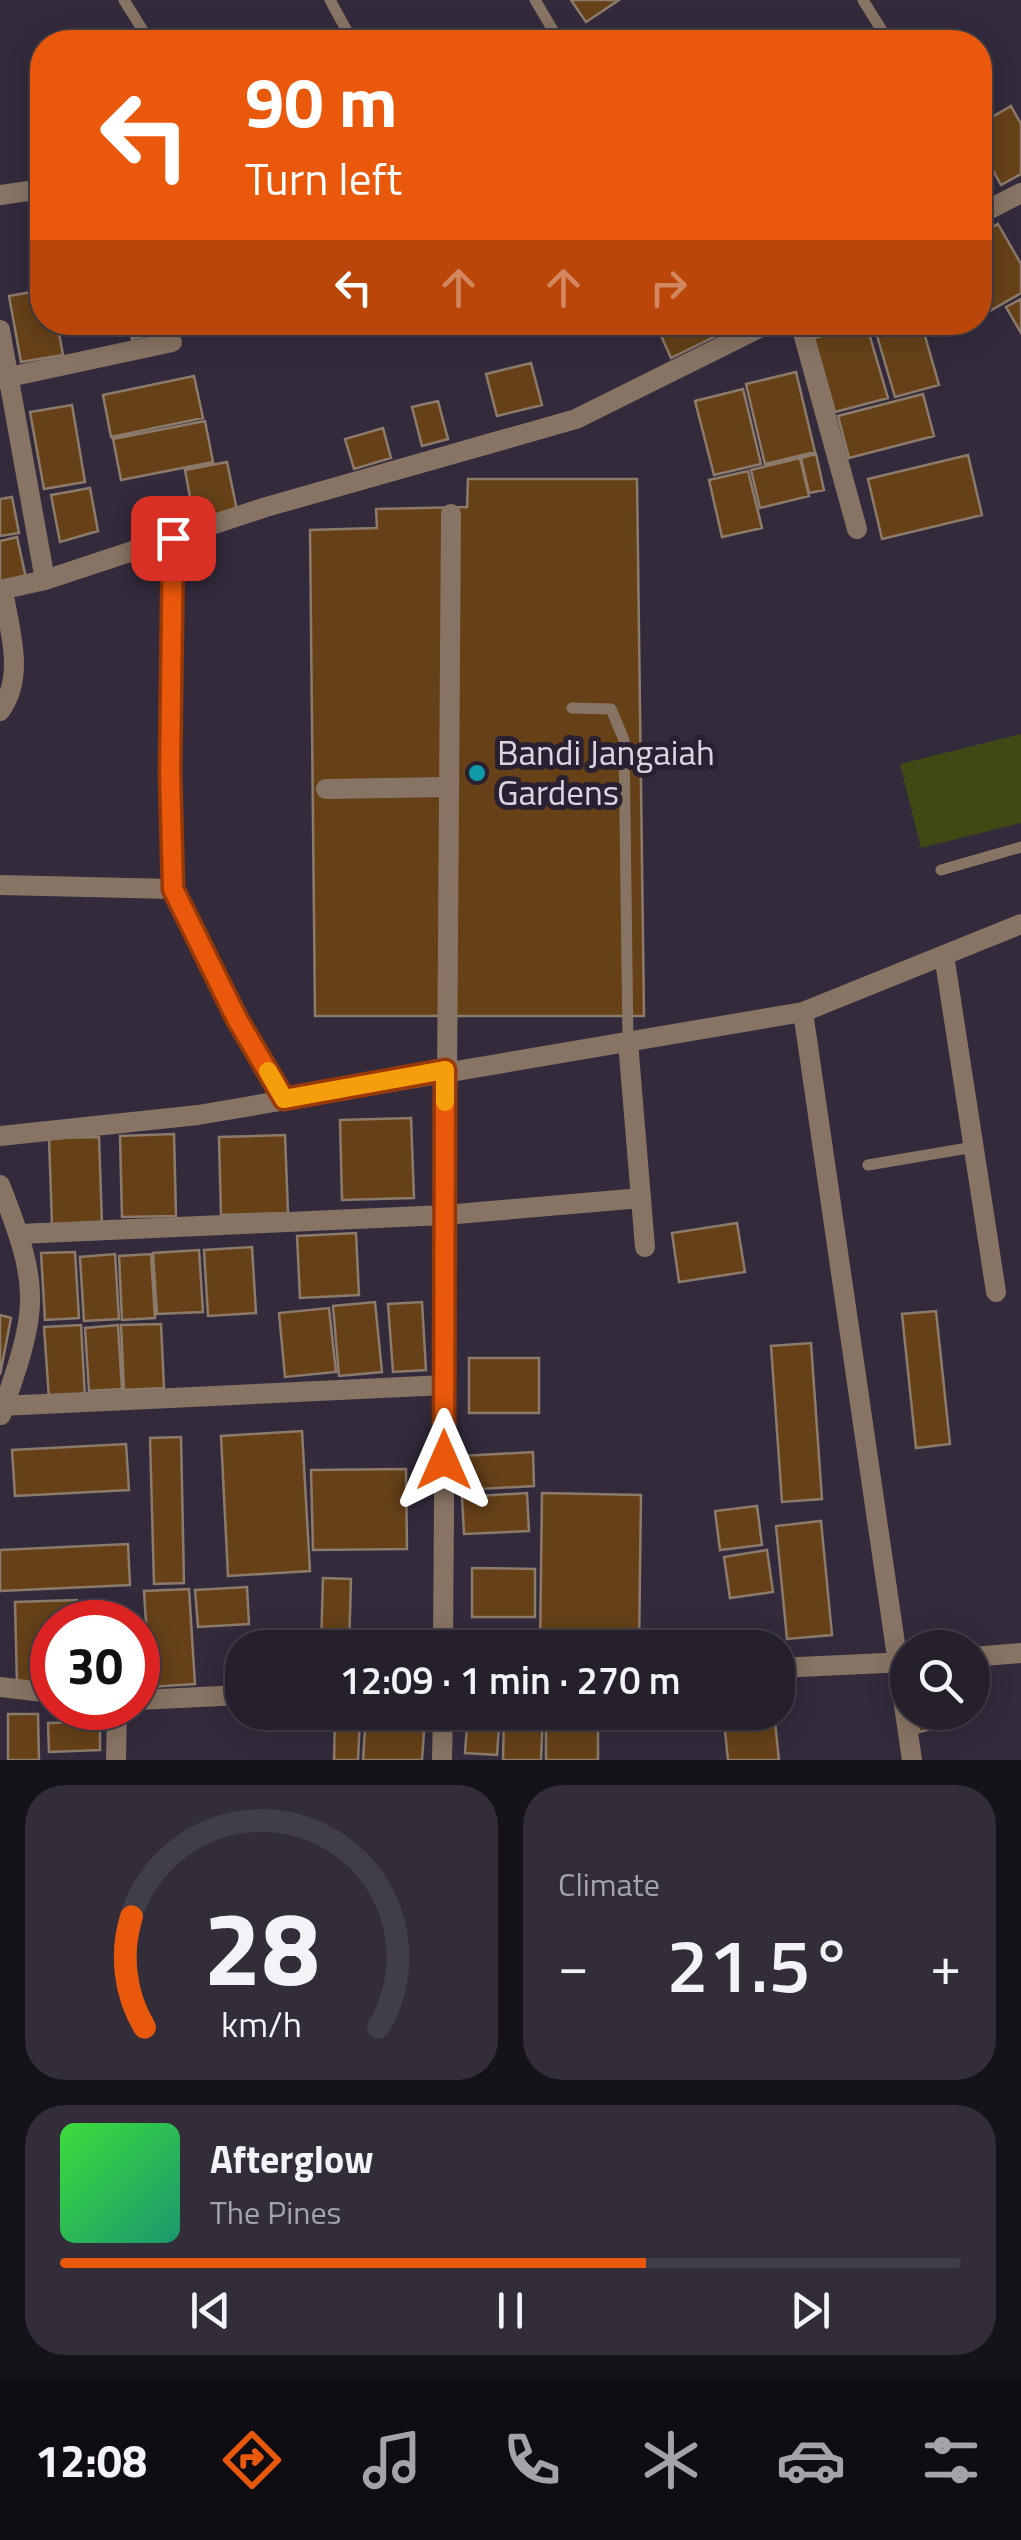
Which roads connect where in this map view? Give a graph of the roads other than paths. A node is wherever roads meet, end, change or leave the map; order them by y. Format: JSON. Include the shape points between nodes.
{"nodes":[{"id":1,"x":124,"y":0,"type":"edge"},
{"id":2,"x":330,"y":0,"type":"edge"},
{"id":3,"x":535,"y":0,"type":"edge"},
{"id":4,"x":863,"y":0,"type":"edge"},
{"id":5,"x":143,"y":30,"type":"edge"},
{"id":6,"x":346,"y":30,"type":"edge"},
{"id":7,"x":553,"y":30,"type":"edge"},
{"id":8,"x":882,"y":30,"type":"edge"},
{"id":9,"x":30,"y":191,"type":"edge"},
{"id":10,"x":1021,"y":193,"type":"edge"},
{"id":11,"x":0,"y":195,"type":"edge"},
{"id":12,"x":992,"y":208,"type":"edge"},
{"id":13,"x":0,"y":330,"type":"edge"},
{"id":14,"x":745,"y":335,"type":"edge"},
{"id":15,"x":804,"y":335,"type":"edge"},
{"id":16,"x":172,"y":342,"type":"dead end"},
{"id":17,"x":4,"y":379,"type":"edge"},
{"id":18,"x":451,"y":514,"type":"dead end"},
{"id":19,"x":857,"y":529,"type":"dead end"},
{"id":20,"x":173,"y":538,"type":"junction"},
{"id":21,"x":45,"y":580,"type":"junction"},
{"id":22,"x":1,"y":590,"type":"edge"},
{"id":23,"x":572,"y":708,"type":"dead end"},
{"id":24,"x":0,"y":711,"type":"edge"},
{"id":25,"x":448,"y":786,"type":"junction"},
{"id":26,"x":326,"y":790,"type":"dead end"},
{"id":27,"x":1021,"y":847,"type":"edge"},
{"id":28,"x":941,"y":870,"type":"dead end"},
{"id":29,"x":0,"y":885,"type":"edge"},
{"id":30,"x":173,"y":889,"type":"junction"},
{"id":31,"x":1021,"y":924,"type":"edge"},
{"id":32,"x":944,"y":955,"type":"junction"},
{"id":33,"x":804,"y":1012,"type":"junction"},
{"id":34,"x":628,"y":1042,"type":"junction"},
{"id":35,"x":445,"y":1070,"type":"junction"},
{"id":36,"x":284,"y":1099,"type":"junction"},
{"id":37,"x":0,"y":1136,"type":"edge"},
{"id":38,"x":974,"y":1147,"type":"junction"},
{"id":39,"x":868,"y":1165,"type":"dead end"},
{"id":40,"x":0,"y":1185,"type":"edge"},
{"id":41,"x":641,"y":1198,"type":"junction"},
{"id":42,"x":445,"y":1215,"type":"junction"},
{"id":43,"x":20,"y":1234,"type":"junction"},
{"id":44,"x":645,"y":1247,"type":"dead end"},
{"id":45,"x":996,"y":1292,"type":"dead end"},
{"id":46,"x":445,"y":1385,"type":"junction"},
{"id":47,"x":1,"y":1410,"type":"edge"},
{"id":48,"x":444,"y":1630,"type":"edge"},
{"id":49,"x":897,"y":1630,"type":"edge"},
{"id":50,"x":1021,"y":1653,"type":"edge"},
{"id":51,"x":990,"y":1655,"type":"edge"},
{"id":52,"x":890,"y":1663,"type":"edge"},
{"id":53,"x":795,"y":1667,"type":"edge"},
{"id":54,"x":0,"y":1687,"type":"edge"},
{"id":55,"x":30,"y":1691,"type":"edge"},
{"id":56,"x":225,"y":1696,"type":"edge"},
{"id":57,"x":160,"y":1699,"type":"edge"},
{"id":58,"x":117,"y":1730,"type":"edge"},
{"id":59,"x":443,"y":1730,"type":"edge"},
{"id":60,"x":909,"y":1730,"type":"edge"},
{"id":61,"x":116,"y":1760,"type":"edge"},
{"id":62,"x":442,"y":1760,"type":"edge"},
{"id":63,"x":912,"y":1760,"type":"edge"}],
"edges":[{"from":1,"to":5,"type":"lane"},
{"from":2,"to":6,"type":"lane"},
{"from":3,"to":7,"type":"lane"},
{"from":4,"to":8,"type":"lane"},
{"from":9,"to":11,"type":"street"},
{"from":10,"to":12,"type":"street"},
{"from":13,"to":17,"type":"street"},
{"from":14,"to":20,"type":"street","via":[[576,419]]},
{"from":15,"to":19,"type":"street"},
{"from":16,"to":17,"type":"street"},
{"from":17,"to":21,"type":"street"},
{"from":18,"to":25,"type":"street"},
{"from":20,"to":21,"type":"street"},
{"from":20,"to":30,"type":"street"},
{"from":21,"to":22,"type":"street"},
{"from":22,"to":24,"type":"street","via":[[14,661],[12,688]]},
{"from":23,"to":34,"type":"lane","via":[[611,709],[624,740]]},
{"from":25,"to":26,"type":"street"},
{"from":25,"to":35,"type":"street"},
{"from":27,"to":28,"type":"lane"},
{"from":29,"to":30,"type":"street"},
{"from":30,"to":36,"type":"street"},
{"from":31,"to":32,"type":"street"},
{"from":32,"to":33,"type":"street"},
{"from":32,"to":38,"type":"street"},
{"from":33,"to":34,"type":"street"},
{"from":33,"to":49,"type":"street"},
{"from":34,"to":35,"type":"street"},
{"from":34,"to":41,"type":"street"},
{"from":35,"to":36,"type":"street"},
{"from":35,"to":42,"type":"street"},
{"from":36,"to":37,"type":"street"},
{"from":38,"to":39,"type":"lane"},
{"from":38,"to":45,"type":"street"},
{"from":40,"to":43,"type":"street"},
{"from":41,"to":42,"type":"street"},
{"from":41,"to":44,"type":"street"},
{"from":42,"to":43,"type":"street"},
{"from":42,"to":46,"type":"street"},
{"from":43,"to":47,"type":"street","via":[[33,1284],[31,1314]]},
{"from":46,"to":47,"type":"street"},
{"from":46,"to":48,"type":"street"},
{"from":50,"to":51,"type":"street"},
{"from":52,"to":53,"type":"street"},
{"from":54,"to":55,"type":"street"},
{"from":56,"to":57,"type":"street"},
{"from":58,"to":61,"type":"street"},
{"from":59,"to":62,"type":"street"},
{"from":60,"to":63,"type":"street"}]}
